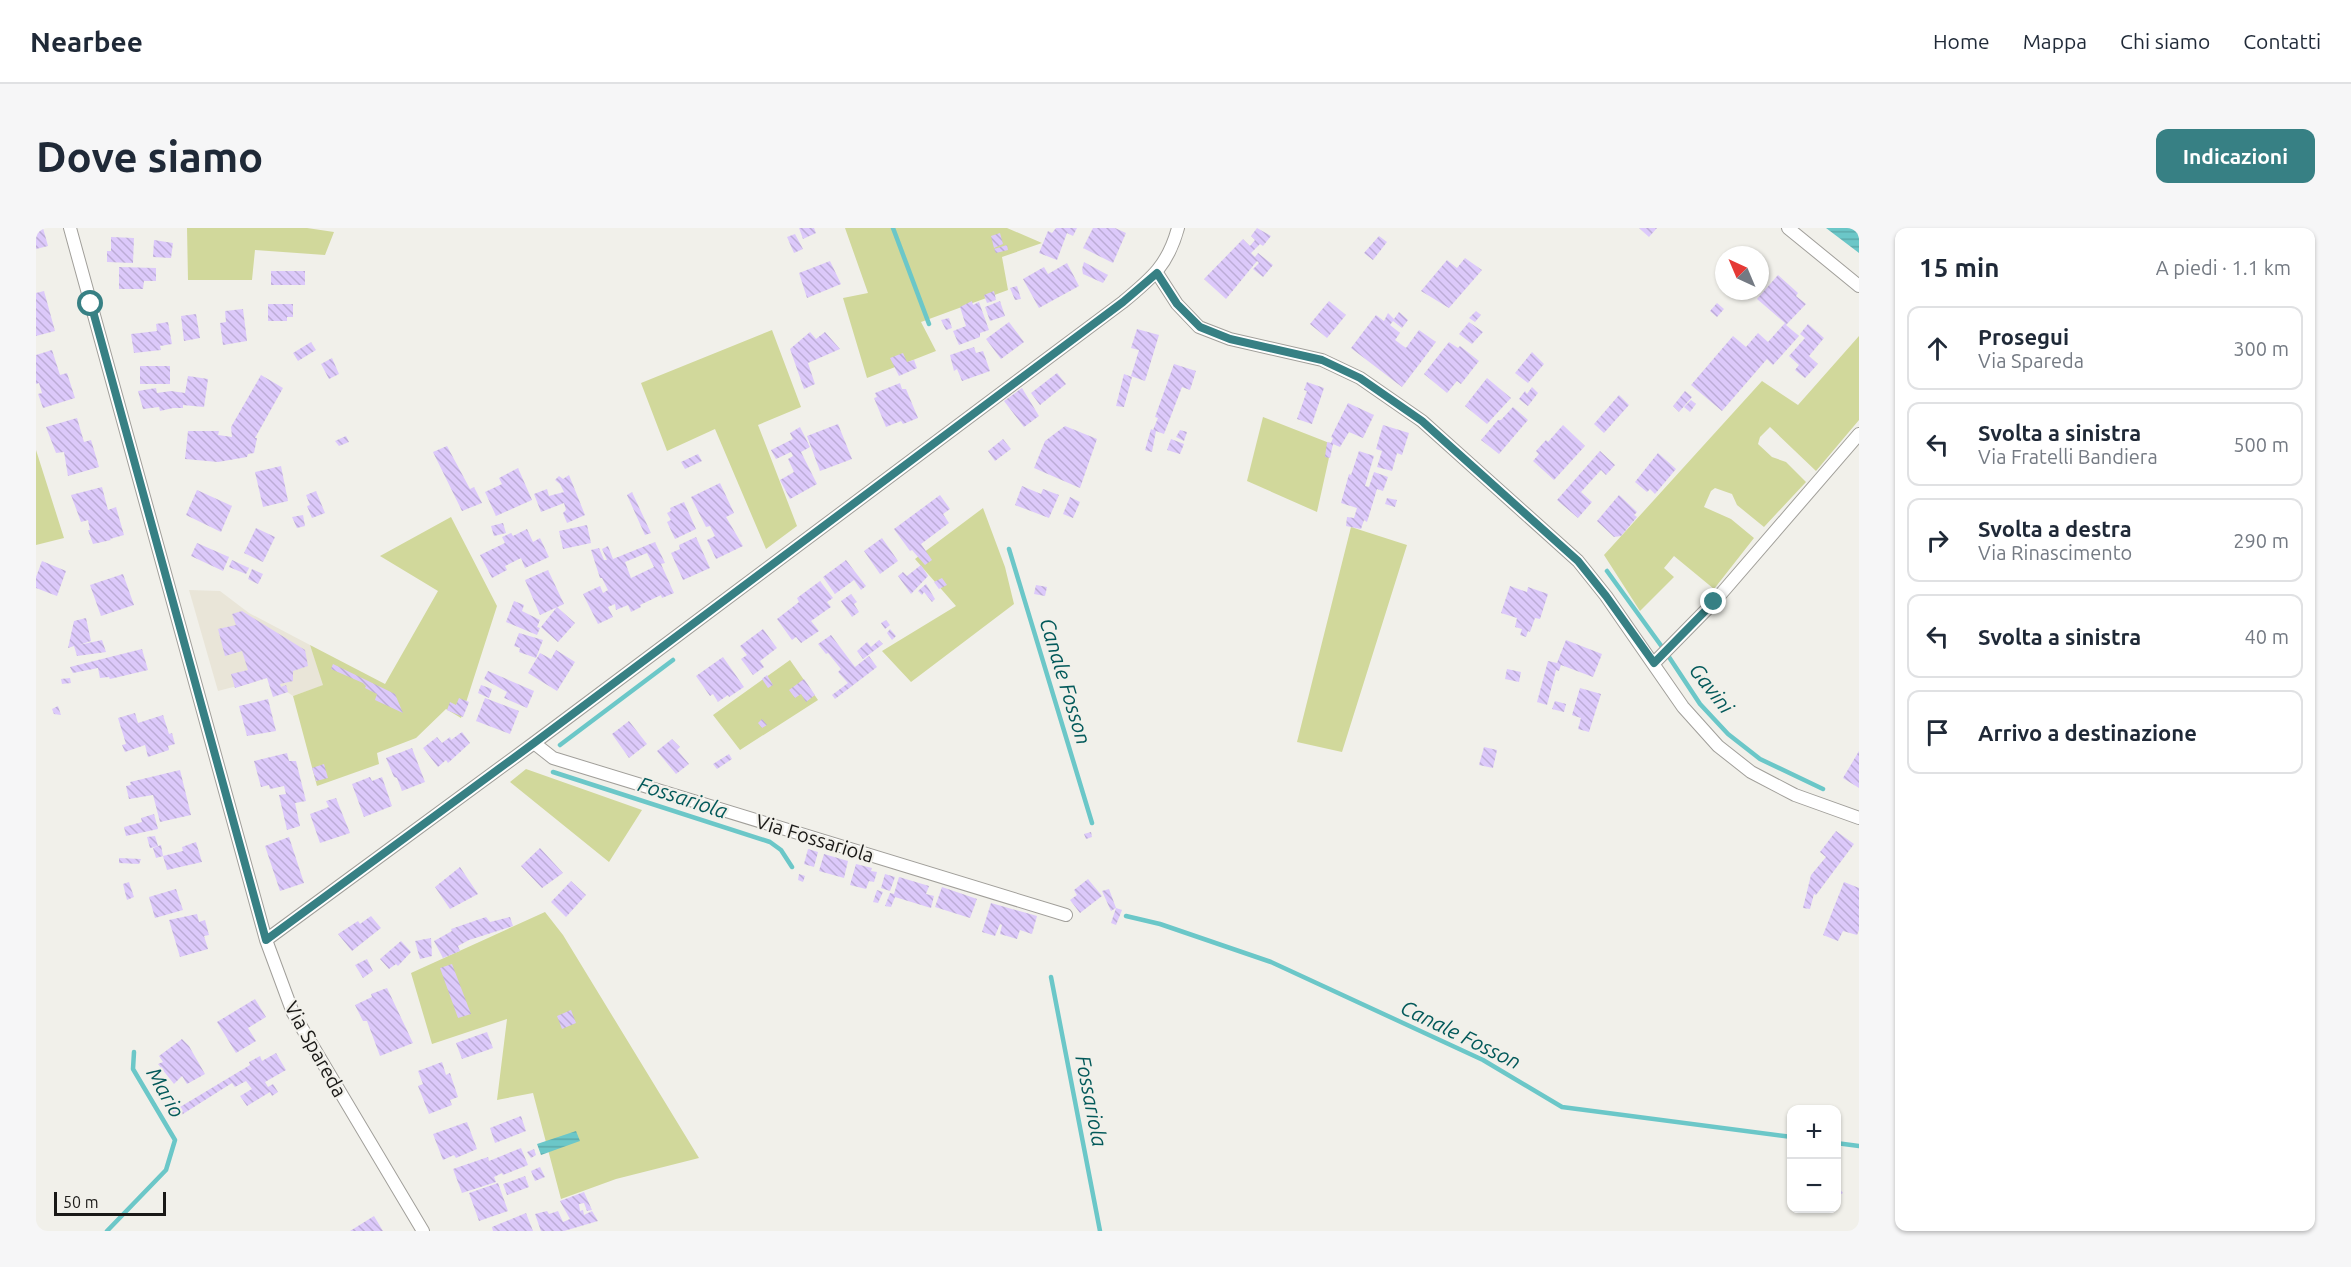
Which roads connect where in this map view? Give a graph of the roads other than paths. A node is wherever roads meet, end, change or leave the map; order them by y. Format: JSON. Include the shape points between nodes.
{"nodes":[{"id":1,"x":70,"y":228,"type":"edge"},
{"id":2,"x":1178,"y":228,"type":"edge"},
{"id":3,"x":1788,"y":228,"type":"edge"},
{"id":4,"x":1157,"y":273,"type":"junction"},
{"id":5,"x":1859,"y":286,"type":"edge"},
{"id":6,"x":1859,"y":434,"type":"edge"},
{"id":7,"x":1654,"y":663,"type":"junction"},
{"id":8,"x":534,"y":743,"type":"junction"},
{"id":9,"x":1859,"y":818,"type":"edge"},
{"id":10,"x":1066,"y":915,"type":"dead end"},
{"id":11,"x":266,"y":940,"type":"junction"},
{"id":12,"x":423,"y":1231,"type":"edge"}],
"edges":[{"from":1,"to":11,"type":"street","name":"Via Spareda"},
{"from":2,"to":4,"type":"street","via":[[1174,245]]},
{"from":3,"to":5,"type":"street"},
{"from":4,"to":7,"type":"street","via":[[1177,304],[1200,327],[1230,339],[1322,360],[1360,378],[1422,421],[1578,561]]},
{"from":4,"to":8,"type":"street"},
{"from":6,"to":7,"type":"street","via":[[1714,602]]},
{"from":7,"to":9,"type":"street","via":[[1700,727],[1751,772],[1795,795]]},
{"from":8,"to":10,"type":"street","name":"Via Fossariola","via":[[553,758]]},
{"from":8,"to":11,"type":"street"},
{"from":11,"to":12,"type":"street","name":"Via Spareda","via":[[293,1013]]}]}
